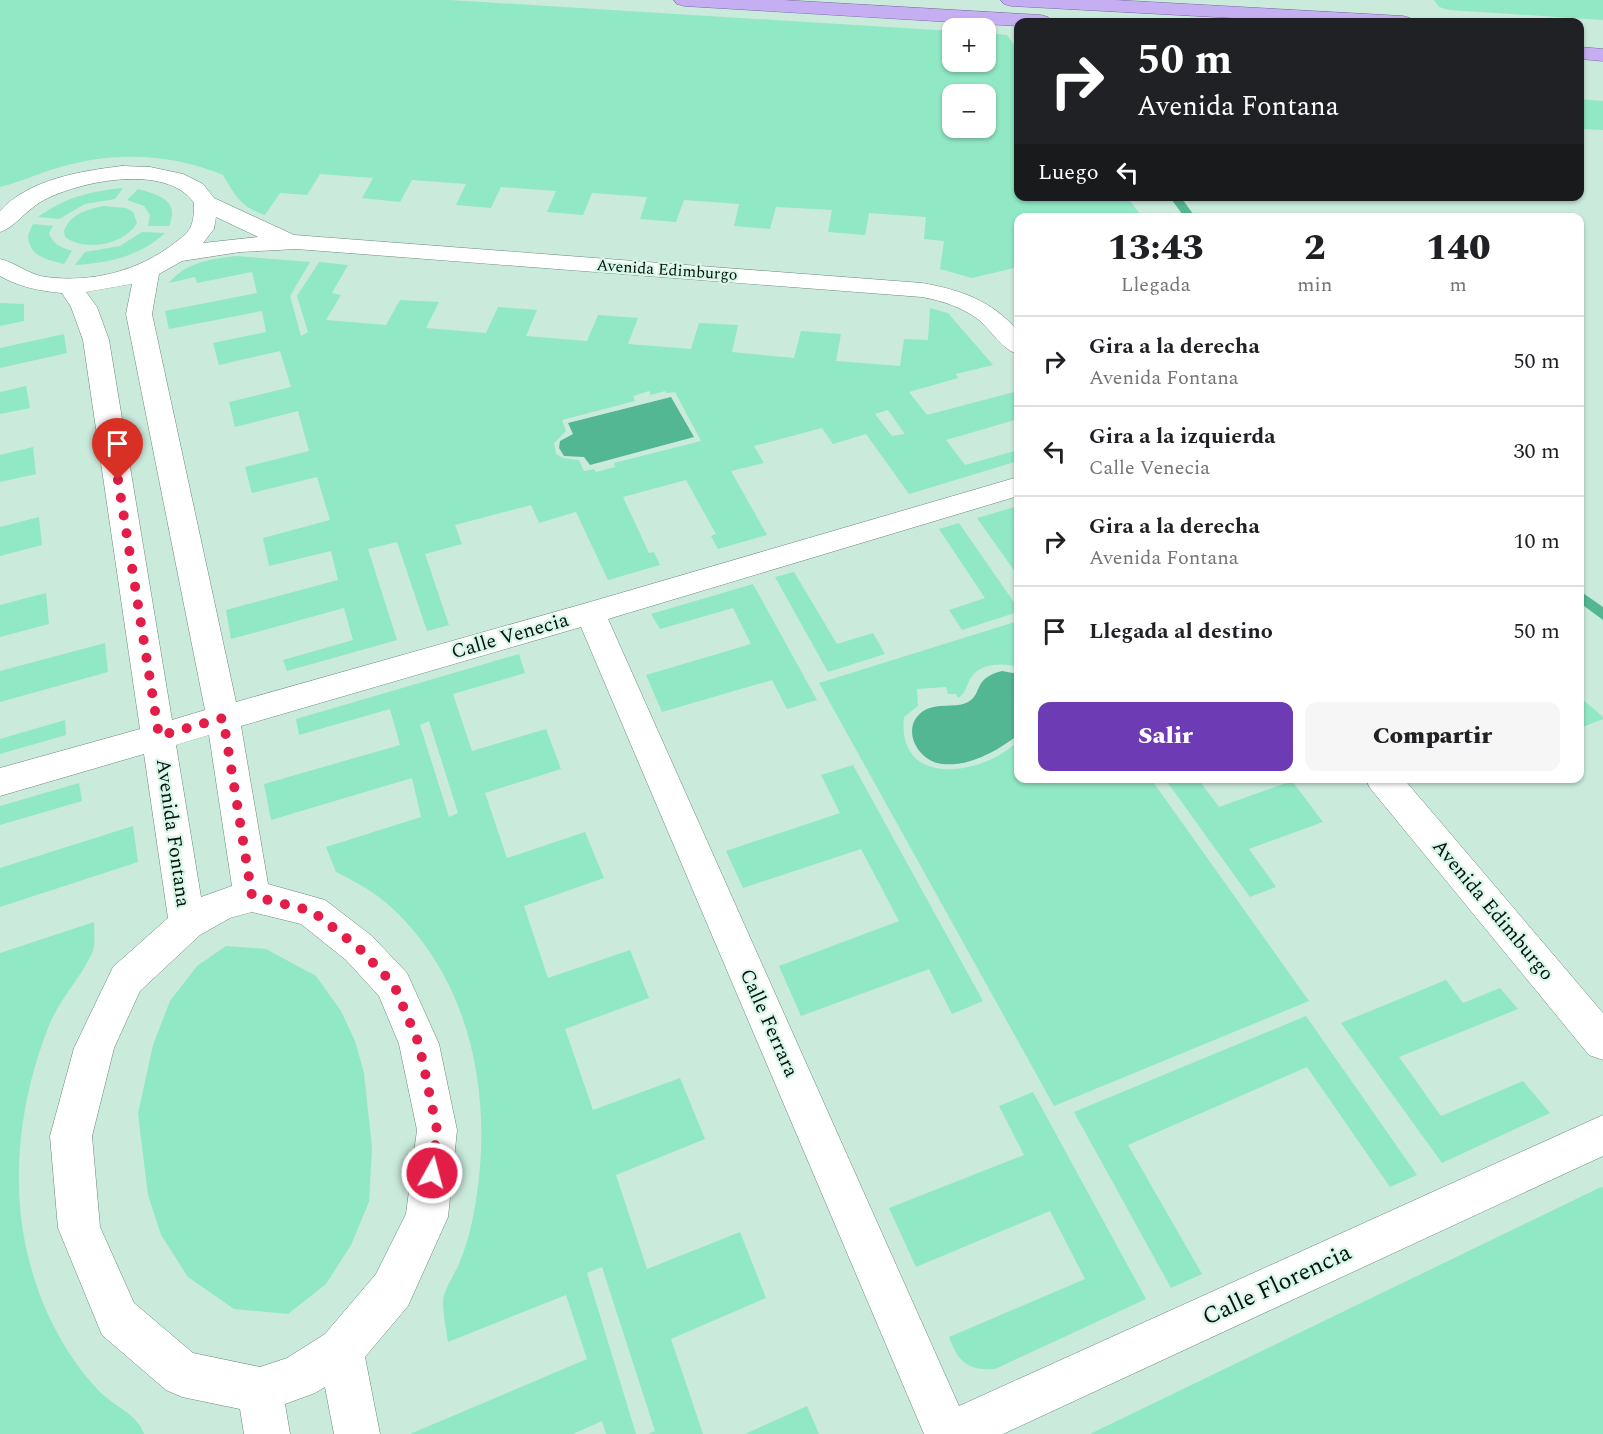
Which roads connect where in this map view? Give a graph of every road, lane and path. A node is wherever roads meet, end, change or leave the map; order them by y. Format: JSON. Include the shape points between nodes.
{"nodes":[{"id":1,"x":684,"y":0,"type":"edge"},
{"id":2,"x":1011,"y":0,"type":"edge"},
{"id":3,"x":1332,"y":18,"type":"edge"},
{"id":4,"x":1014,"y":19,"type":"edge"},
{"id":5,"x":1584,"y":53,"type":"edge"},
{"id":6,"x":1603,"y":55,"type":"edge"},
{"id":7,"x":38,"y":194,"type":"junction"},
{"id":8,"x":0,"y":199,"type":"edge"},
{"id":9,"x":206,"y":203,"type":"junction"},
{"id":10,"x":0,"y":225,"type":"edge"},
{"id":11,"x":296,"y":242,"type":"junction"},
{"id":12,"x":178,"y":254,"type":"junction"},
{"id":13,"x":148,"y":270,"type":"junction"},
{"id":14,"x":4,"y":275,"type":"edge"},
{"id":15,"x":70,"y":287,"type":"junction"},
{"id":16,"x":1014,"y":341,"type":"edge"},
{"id":17,"x":1014,"y":487,"type":"edge"},
{"id":18,"x":590,"y":613,"type":"junction"},
{"id":19,"x":223,"y":718,"type":"junction"},
{"id":20,"x":159,"y":736,"type":"junction"},
{"id":21,"x":0,"y":782,"type":"edge"},
{"id":22,"x":1386,"y":783,"type":"edge"},
{"id":23,"x":252,"y":896,"type":"junction"},
{"id":24,"x":187,"y":924,"type":"junction"},
{"id":25,"x":1603,"y":1042,"type":"edge"},
{"id":26,"x":1603,"y":1135,"type":"edge"},
{"id":27,"x":341,"y":1350,"type":"junction"},
{"id":28,"x":260,"y":1390,"type":"junction"},
{"id":29,"x":267,"y":1434,"type":"edge"},
{"id":30,"x":357,"y":1434,"type":"edge"},
{"id":31,"x":949,"y":1434,"type":"edge"}],
"edges":[{"from":1,"to":4,"type":"highway"},
{"from":2,"to":3,"type":"highway"},
{"from":5,"to":6,"type":"highway"},
{"from":7,"to":8,"type":"street"},
{"from":7,"to":9,"type":"street","name":"Avenida Edimburgo","via":[[104,174],[150,173],[177,179],[196,189]]},
{"from":7,"to":10,"type":"street","via":[[5,216]]},
{"from":9,"to":11,"type":"street","name":"Avenida Edimburgo"},
{"from":9,"to":12,"type":"street","via":[[203,228]]},
{"from":11,"to":12,"type":"street","name":"Avenida Edimburgo"},
{"from":11,"to":16,"type":"street","name":"Avenida Edimburgo","via":[[922,290],[971,302],[997,321]]},
{"from":12,"to":13,"type":"street"},
{"from":13,"to":15,"type":"street","via":[[110,282]]},
{"from":13,"to":19,"type":"street","via":[[139,315]]},
{"from":14,"to":15,"type":"street","via":[[38,285]]},
{"from":15,"to":20,"type":"street","name":"Avenida Fontana","via":[[84,308],[96,340]]},
{"from":17,"to":18,"type":"street","name":"Calle Venecia"},
{"from":18,"to":19,"type":"street","name":"Calle Venecia"},
{"from":18,"to":31,"type":"street","name":"Calle Ferrara"},
{"from":19,"to":20,"type":"street","name":"Calle Venecia"},
{"from":19,"to":23,"type":"street"},
{"from":20,"to":21,"type":"street","name":"Calle Venecia"},
{"from":20,"to":24,"type":"street","name":"Avenida Fontana"},
{"from":22,"to":25,"type":"street","name":"Avenida Edimburgo"},
{"from":23,"to":24,"type":"street","via":[[220,905]]},
{"from":23,"to":27,"type":"street","via":[[312,911],[359,948],[394,985],[419,1044],[437,1130],[427,1217],[392,1290]]},
{"from":24,"to":28,"type":"street","via":[[126,979],[94,1048],[70,1136],[79,1228],[118,1319],[182,1374]]},
{"from":26,"to":31,"type":"street","name":"Calle Florencia"},
{"from":27,"to":28,"type":"street","via":[[299,1377]]},
{"from":27,"to":30,"type":"street"},
{"from":28,"to":29,"type":"street"}]}
